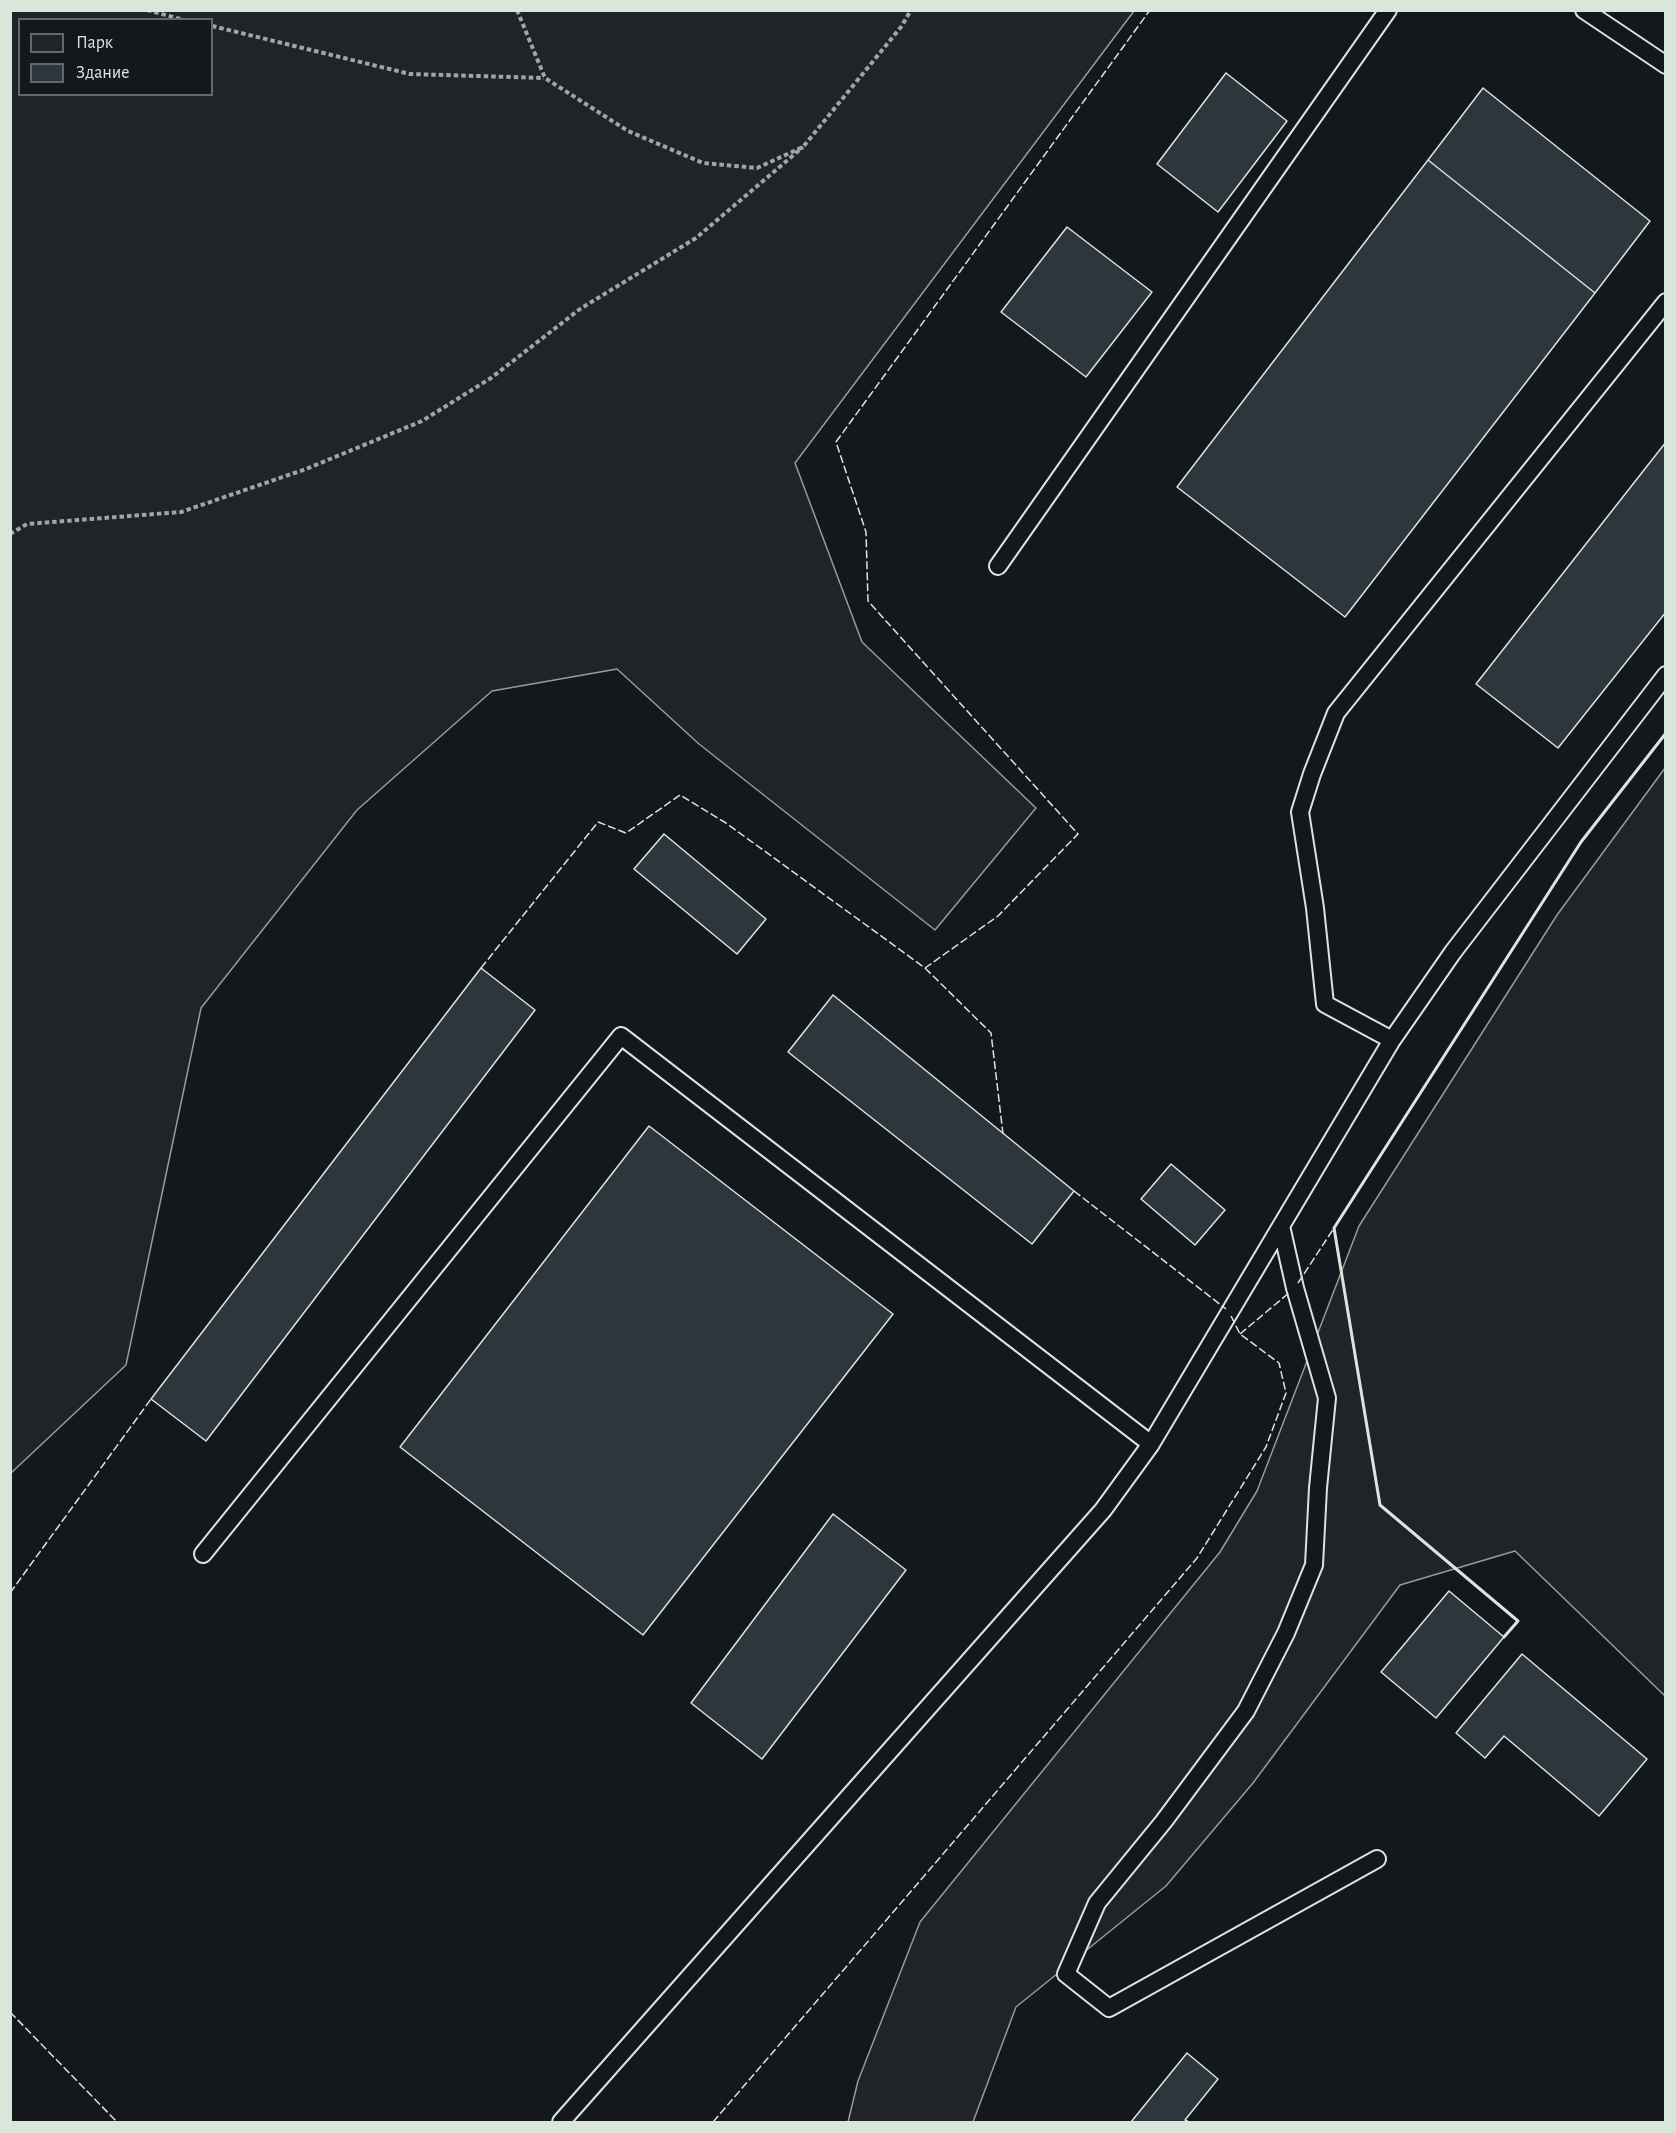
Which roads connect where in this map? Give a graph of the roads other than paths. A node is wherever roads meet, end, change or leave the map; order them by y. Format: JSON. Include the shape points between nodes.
{"nodes":[{"id":1,"x":1388,"y":10,"type":"edge"},
{"id":2,"x":1584,"y":10,"type":"edge"},
{"id":3,"x":1665,"y":65,"type":"edge"},
{"id":4,"x":1665,"y":302,"type":"edge"},
{"id":5,"x":998,"y":566,"type":"dead end"},
{"id":6,"x":1665,"y":675,"type":"edge"},
{"id":7,"x":1392,"y":1040,"type":"junction"},
{"id":8,"x":1281,"y":1226,"type":"junction"},
{"id":9,"x":1150,"y":1444,"type":"junction"},
{"id":10,"x":203,"y":1554,"type":"dead end"},
{"id":11,"x":1377,"y":1859,"type":"dead end"},
{"id":12,"x":561,"y":2122,"type":"edge"}],
"edges":[{"from":1,"to":5,"type":"lane"},
{"from":2,"to":3,"type":"lane"},
{"from":4,"to":7,"type":"lane","via":[[1336,713],[1312,774],[1300,813],[1325,1004]]},
{"from":6,"to":7,"type":"lane","via":[[1453,952]]},
{"from":7,"to":8,"type":"lane"},
{"from":8,"to":9,"type":"lane"},
{"from":8,"to":11,"type":"lane","via":[[1327,1398],[1314,1565],[1286,1633],[1246,1711],[1097,1903],[1066,1974],[1109,2008]]},
{"from":9,"to":10,"type":"lane","via":[[621,1036]]},
{"from":9,"to":12,"type":"lane","via":[[1103,1510]]}]}
